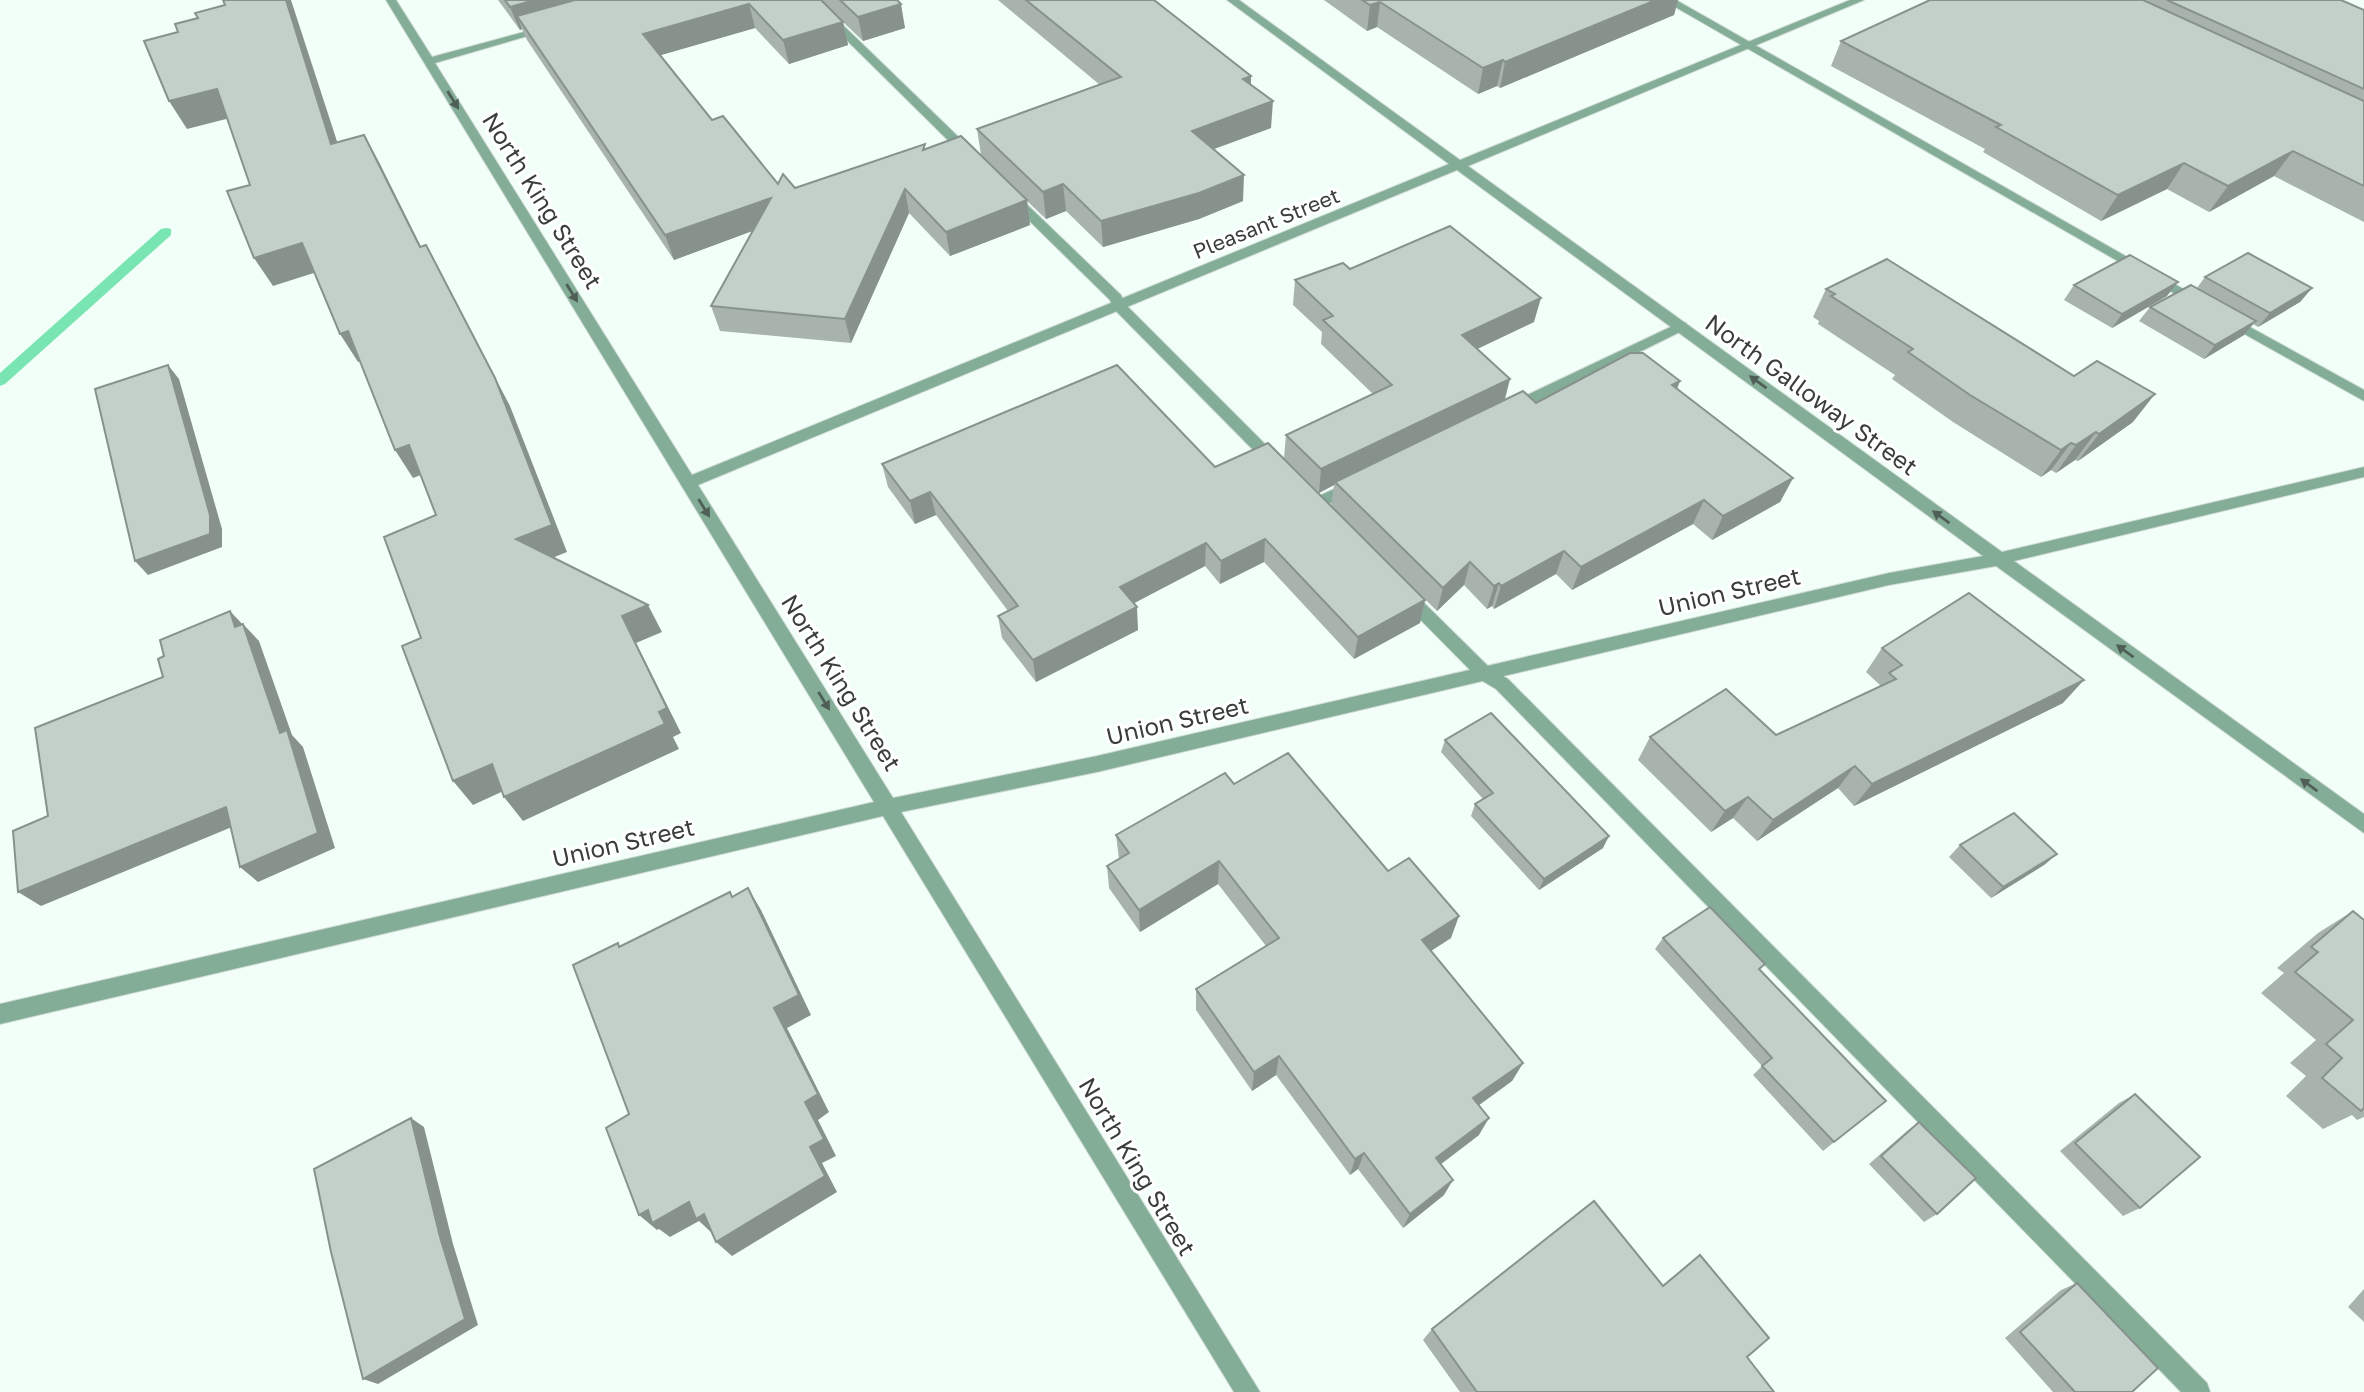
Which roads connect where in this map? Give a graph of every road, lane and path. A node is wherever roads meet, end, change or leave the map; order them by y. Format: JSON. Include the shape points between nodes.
{"nodes":[{"id":1,"x":391,"y":0,"type":"edge"},
{"id":2,"x":811,"y":0,"type":"edge"},
{"id":3,"x":1232,"y":0,"type":"edge"},
{"id":4,"x":1668,"y":0,"type":"edge"},
{"id":5,"x":1859,"y":0,"type":"edge"},
{"id":6,"x":559,"y":25,"type":"edge"},
{"id":7,"x":1750,"y":45,"type":"junction"},
{"id":8,"x":428,"y":61,"type":"junction"},
{"id":9,"x":978,"y":163,"type":"edge"},
{"id":10,"x":1460,"y":165,"type":"junction"},
{"id":11,"x":998,"y":183,"type":"edge"},
{"id":12,"x":1119,"y":306,"type":"junction"},
{"id":13,"x":1681,"y":326,"type":"junction"},
{"id":14,"x":2364,"y":396,"type":"edge"},
{"id":15,"x":1499,"y":415,"type":"edge"},
{"id":16,"x":2364,"y":472,"type":"edge"},
{"id":17,"x":1286,"y":474,"type":"edge"},
{"id":18,"x":1365,"y":480,"type":"edge"},
{"id":19,"x":688,"y":483,"type":"junction"},
{"id":20,"x":1316,"y":504,"type":"edge"},
{"id":21,"x":1998,"y":559,"type":"junction"},
{"id":22,"x":1391,"y":580,"type":"edge"},
{"id":23,"x":1485,"y":674,"type":"junction"},
{"id":24,"x":889,"y":805,"type":"junction"},
{"id":25,"x":2364,"y":825,"type":"edge"},
{"id":26,"x":0,"y":1014,"type":"edge"},
{"id":27,"x":1248,"y":1392,"type":"edge"},
{"id":28,"x":2198,"y":1392,"type":"edge"}],
"edges":[{"from":1,"to":8,"type":"street","name":"North King Street"},
{"from":2,"to":9,"type":"street"},
{"from":3,"to":10,"type":"street","name":"North Galloway Street"},
{"from":4,"to":7,"type":"street"},
{"from":5,"to":7,"type":"street","name":"Pleasant Street"},
{"from":6,"to":8,"type":"street"},
{"from":7,"to":10,"type":"street","name":"Pleasant Street"},
{"from":7,"to":14,"type":"street"},
{"from":8,"to":19,"type":"street","name":"North King Street","one_way":true},
{"from":10,"to":12,"type":"street","name":"Pleasant Street"},
{"from":10,"to":13,"type":"street","name":"North Galloway Street"},
{"from":11,"to":12,"type":"street"},
{"from":12,"to":17,"type":"street"},
{"from":12,"to":19,"type":"street","name":"Pleasant Street"},
{"from":13,"to":15,"type":"street"},
{"from":21,"to":13,"type":"street","name":"North Galloway Street","one_way":true},
{"from":16,"to":21,"type":"street","name":"Union Street"},
{"from":18,"to":20,"type":"street"},
{"from":19,"to":24,"type":"street","name":"North King Street","one_way":true},
{"from":21,"to":23,"type":"street","name":"Union Street","via":[[1889,579]]},
{"from":25,"to":21,"type":"street","name":"North Galloway Street","one_way":true},
{"from":22,"to":23,"type":"street"},
{"from":23,"to":24,"type":"street","name":"Union Street","via":[[1097,764]]},
{"from":23,"to":28,"type":"street","via":[[1502,684]]},
{"from":24,"to":26,"type":"street","name":"Union Street"},
{"from":24,"to":27,"type":"street","name":"North King Street"}]}
